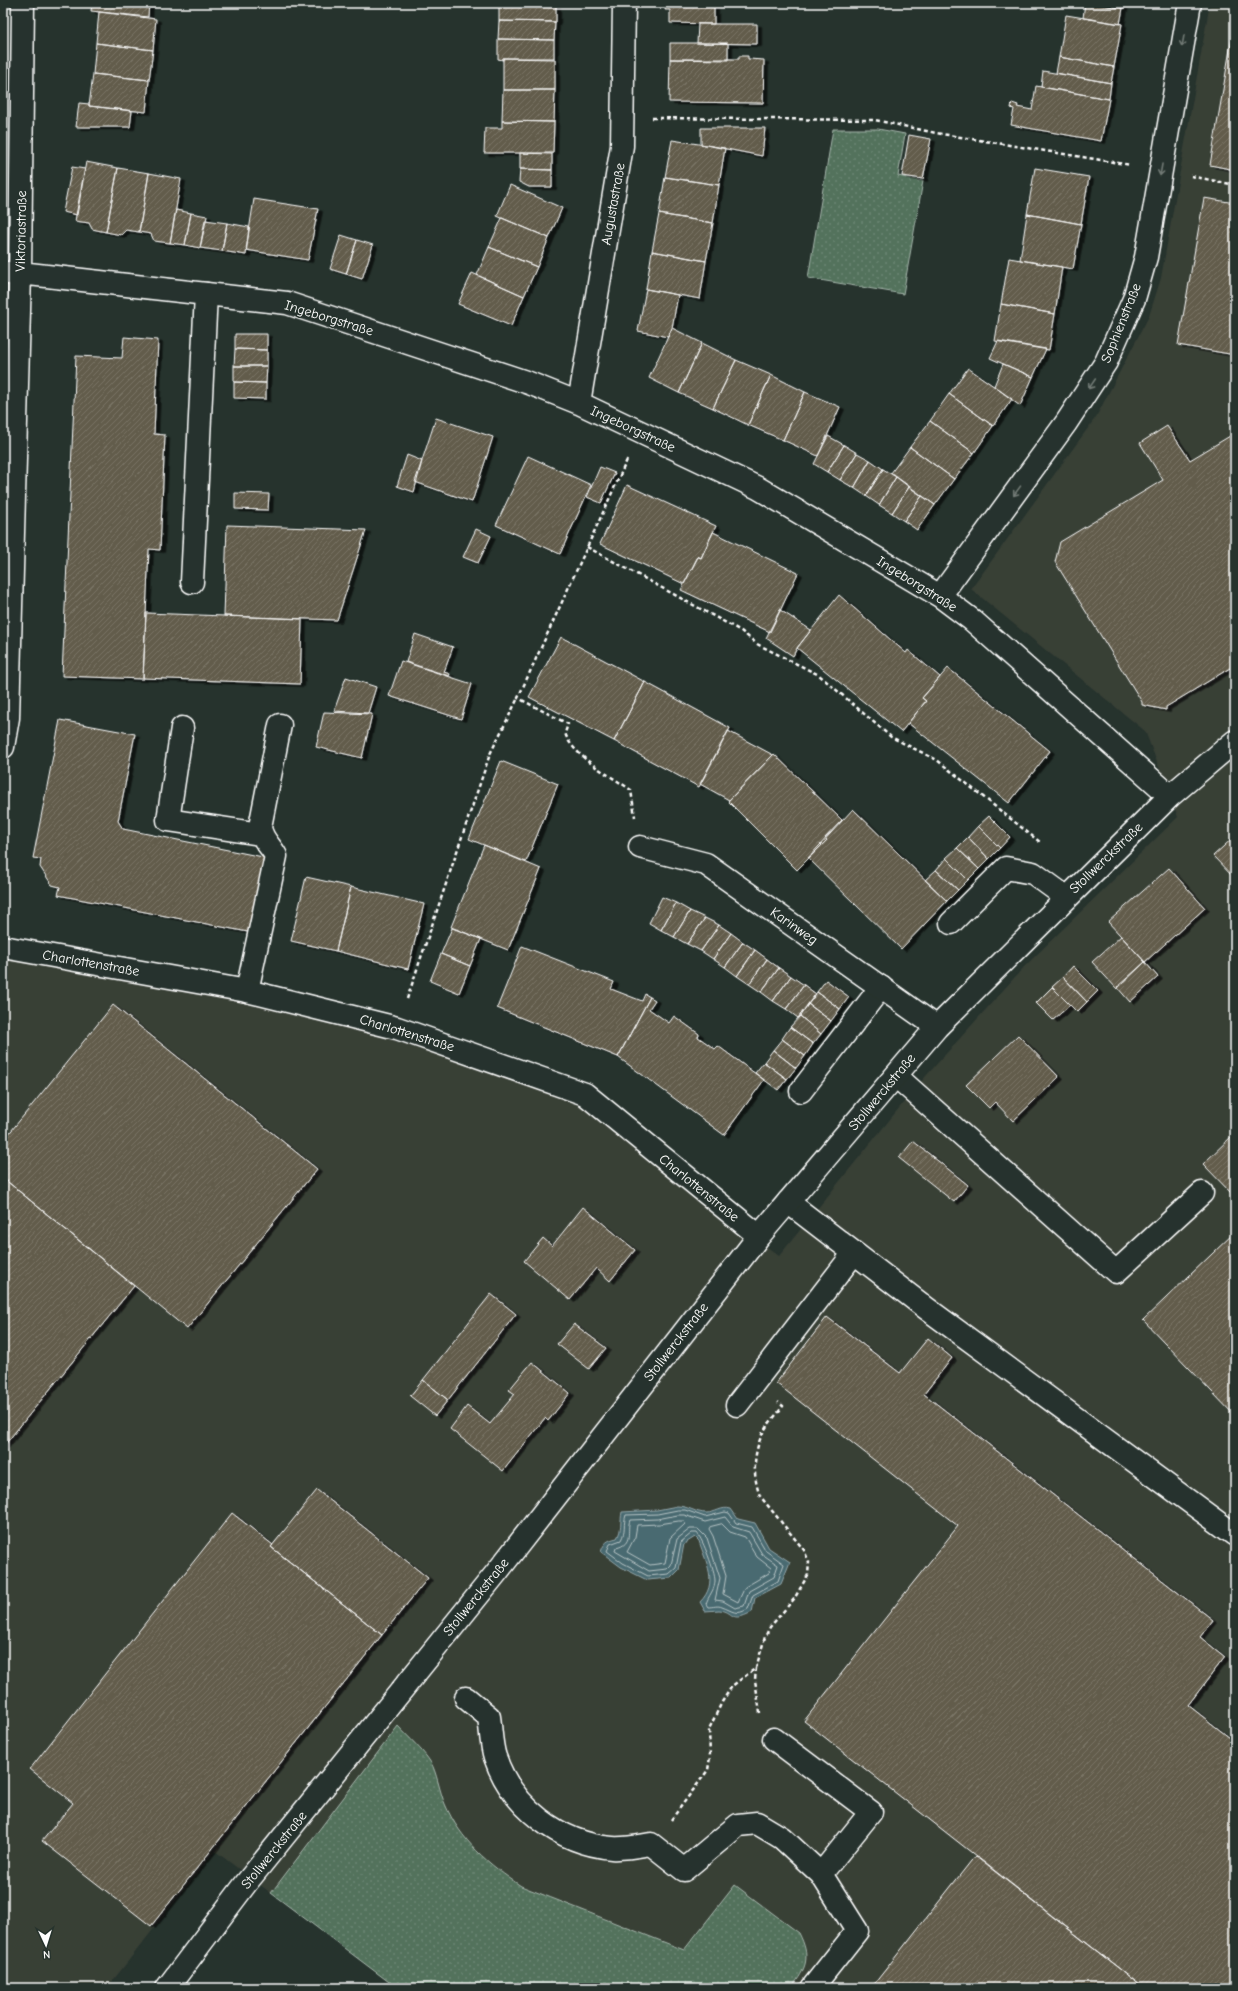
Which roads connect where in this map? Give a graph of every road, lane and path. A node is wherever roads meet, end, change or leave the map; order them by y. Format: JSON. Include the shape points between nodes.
{"nodes":[{"id":1,"x":23,"y":3,"type":"edge"},
{"id":2,"x":624,"y":3,"type":"edge"},
{"id":3,"x":1190,"y":3,"type":"edge"},
{"id":4,"x":624,"y":118,"type":"junction"},
{"id":5,"x":1161,"y":170,"type":"junction"},
{"id":6,"x":1235,"y":185,"type":"edge"},
{"id":7,"x":12,"y":273,"type":"edge"},
{"id":8,"x":206,"y":294,"type":"junction"},
{"id":9,"x":579,"y":403,"type":"junction"},
{"id":10,"x":639,"y":432,"type":"junction"},
{"id":11,"x":587,"y":547,"type":"junction"},
{"id":12,"x":192,"y":582,"type":"dead end"},
{"id":13,"x":940,"y":596,"type":"junction"},
{"id":14,"x":518,"y":698,"type":"junction"},
{"id":15,"x":280,"y":726,"type":"dead end"},
{"id":16,"x":182,"y":728,"type":"dead end"},
{"id":17,"x":1235,"y":741,"type":"edge"},
{"id":18,"x":3,"y":747,"type":"edge"},
{"id":19,"x":631,"y":790,"type":"dead end"},
{"id":20,"x":1170,"y":796,"type":"junction"},
{"id":21,"x":260,"y":834,"type":"junction"},
{"id":22,"x":1042,"y":843,"type":"dead end"},
{"id":23,"x":640,"y":847,"type":"dead end"},
{"id":24,"x":1066,"y":897,"type":"junction"},
{"id":25,"x":951,"y":923,"type":"dead end"},
{"id":26,"x":3,"y":947,"type":"edge"},
{"id":27,"x":881,"y":987,"type":"junction"},
{"id":28,"x":247,"y":991,"type":"junction"},
{"id":29,"x":937,"y":1027,"type":"junction"},
{"id":30,"x":397,"y":1028,"type":"junction"},
{"id":31,"x":896,"y":1076,"type":"junction"},
{"id":32,"x":801,"y":1091,"type":"dead end"},
{"id":33,"x":1202,"y":1193,"type":"dead end"},
{"id":34,"x":788,"y":1202,"type":"junction"},
{"id":35,"x":760,"y":1236,"type":"junction"},
{"id":36,"x":854,"y":1253,"type":"junction"},
{"id":37,"x":756,"y":1381,"type":"junction"},
{"id":38,"x":737,"y":1405,"type":"dead end"},
{"id":39,"x":1235,"y":1535,"type":"edge"},
{"id":40,"x":756,"y":1668,"type":"junction"},
{"id":41,"x":466,"y":1698,"type":"dead end"},
{"id":42,"x":774,"y":1739,"type":"joint"},
{"id":43,"x":651,"y":1844,"type":"junction"},
{"id":44,"x":821,"y":1874,"type":"junction"},
{"id":45,"x":167,"y":1988,"type":"edge"},
{"id":46,"x":812,"y":1988,"type":"edge"}],
"edges":[{"from":1,"to":7,"type":"street","name":"Viktoriastraße"},
{"from":2,"to":4,"type":"street","name":"Augustastraße"},
{"from":3,"to":5,"type":"street","name":"Sophienstraße","one_way":true},
{"from":4,"to":5,"type":"path","via":[[875,120],[936,133]]},
{"from":4,"to":9,"type":"street","name":"Augustastraße","via":[[622,146]]},
{"from":5,"to":6,"type":"path"},
{"from":5,"to":13,"type":"street","name":"Sophienstraße","one_way":true,"via":[[1146,257],[1134,299],[1106,362],[1066,423]]},
{"from":7,"to":8,"type":"street","name":"Ingeborgstraße"},
{"from":7,"to":18,"type":"street","name":"Viktoriastraße","via":[[8,718]]},
{"from":8,"to":9,"type":"street","name":"Ingeborgstraße","via":[[287,303],[529,383]]},
{"from":8,"to":12,"type":"street"},
{"from":9,"to":10,"type":"street","name":"Ingeborgstraße"},
{"from":10,"to":11,"type":"path"},
{"from":10,"to":13,"type":"street","name":"Ingeborgstraße","via":[[758,488]]},
{"from":11,"to":14,"type":"path"},
{"from":11,"to":22,"type":"path","via":[[741,631],[757,644],[818,675],[891,737],[937,760]]},
{"from":13,"to":20,"type":"street","name":"Ingeborgstraße","via":[[972,620]]},
{"from":14,"to":19,"type":"path","via":[[568,724],[565,733],[569,743],[580,755]]},
{"from":14,"to":30,"type":"path","via":[[490,754]]},
{"from":15,"to":21,"type":"street"},
{"from":16,"to":21,"type":"street","via":[[168,820]]},
{"from":17,"to":20,"type":"street","name":"Stollwerckstraße"},
{"from":20,"to":24,"type":"street","name":"Stollwerckstraße"},
{"from":21,"to":28,"type":"street","via":[[276,856]]},
{"from":23,"to":27,"type":"street","name":"Karinweg","via":[[706,864]]},
{"from":24,"to":25,"type":"street","via":[[1033,873],[1006,868]]},
{"from":24,"to":29,"type":"street","name":"Stollwerckstraße"},
{"from":26,"to":28,"type":"street","name":"Charlottenstraße"},
{"from":27,"to":29,"type":"street","name":"Karinweg"},
{"from":27,"to":32,"type":"street"},
{"from":28,"to":30,"type":"street","name":"Charlottenstraße"},
{"from":29,"to":31,"type":"street","name":"Stollwerckstraße"},
{"from":30,"to":35,"type":"street","name":"Charlottenstraße","via":[[585,1094]]},
{"from":31,"to":33,"type":"street","via":[[1116,1272]]},
{"from":31,"to":34,"type":"street","name":"Stollwerckstraße"},
{"from":34,"to":35,"type":"street","name":"Stollwerckstraße"},
{"from":34,"to":36,"type":"street"},
{"from":35,"to":45,"type":"street","name":"Stollwerckstraße","via":[[497,1572],[247,1882]]},
{"from":36,"to":37,"type":"street"},
{"from":36,"to":39,"type":"street"},
{"from":37,"to":38,"type":"street"},
{"from":37,"to":40,"type":"path","via":[[783,1406],[761,1436],[754,1471],[756,1486],[760,1496],[804,1550],[809,1562],[808,1575],[802,1587],[770,1627]]},
{"from":40,"to":42,"type":"path","via":[[756,1691],[761,1720]]},
{"from":40,"to":43,"type":"path","via":[[732,1686],[722,1702],[709,1729],[708,1770],[697,1788]]},
{"from":41,"to":43,"type":"street","via":[[489,1717],[495,1756],[512,1792],[539,1820],[573,1840],[612,1848]]},
{"from":42,"to":44,"type":"street","via":[[871,1812]]},
{"from":43,"to":44,"type":"street","via":[[684,1870],[738,1825],[757,1823],[782,1838]]},
{"from":44,"to":46,"type":"street","via":[[857,1930]]}]}
